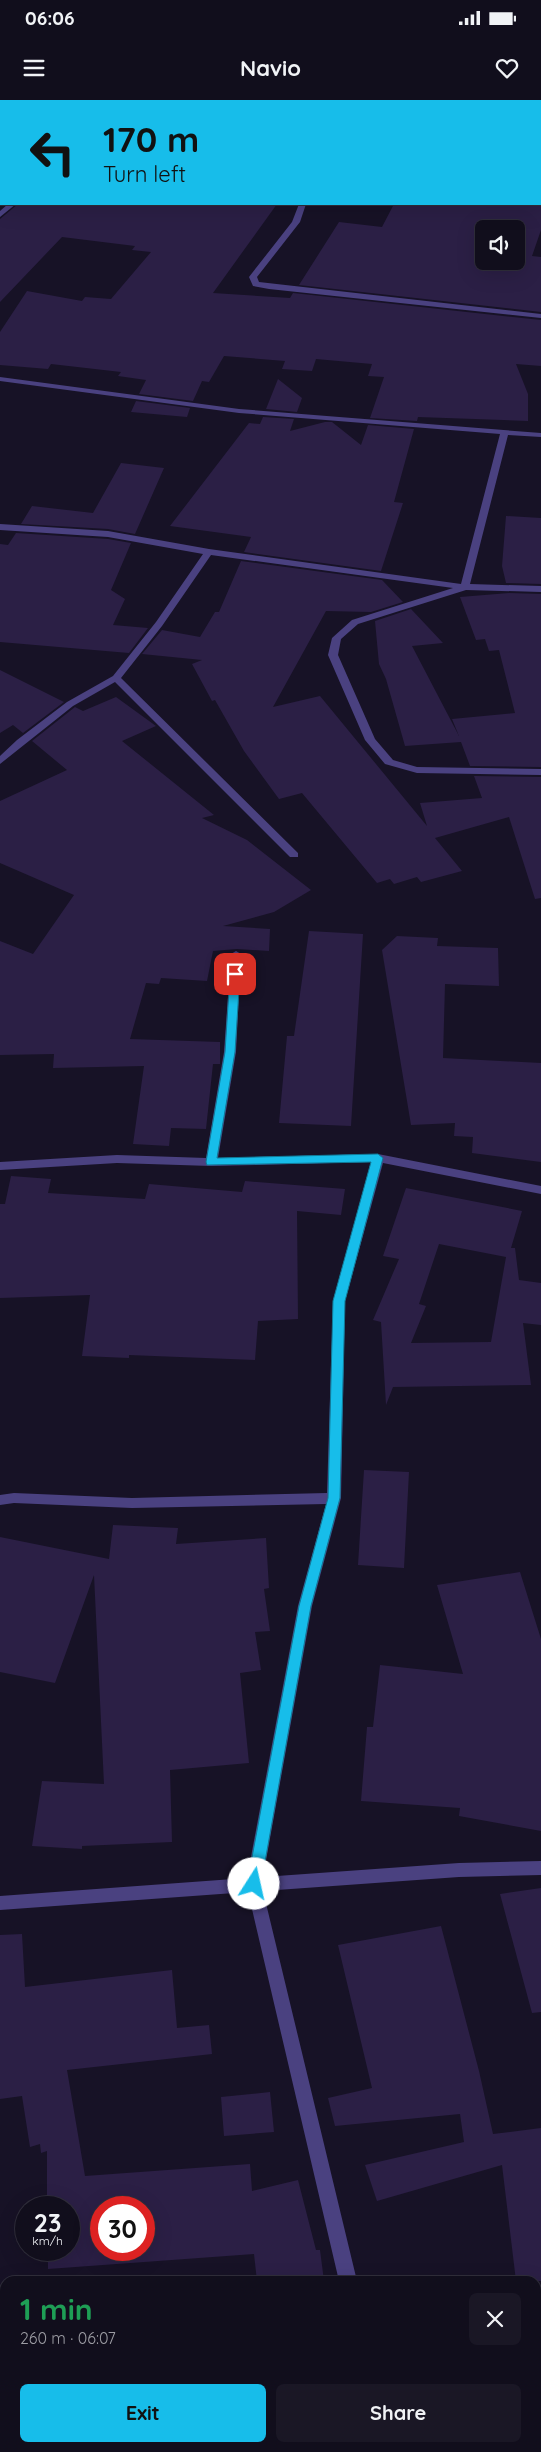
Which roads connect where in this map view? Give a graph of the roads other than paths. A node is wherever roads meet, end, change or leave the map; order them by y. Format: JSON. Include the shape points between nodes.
{"nodes":[{"id":1,"x":11,"y":205,"type":"edge"},
{"id":2,"x":302,"y":205,"type":"edge"},
{"id":3,"x":0,"y":215,"type":"edge"},
{"id":4,"x":541,"y":316,"type":"edge"},
{"id":5,"x":0,"y":379,"type":"edge"},
{"id":6,"x":505,"y":431,"type":"junction"},
{"id":7,"x":541,"y":435,"type":"edge"},
{"id":8,"x":0,"y":527,"type":"edge"},
{"id":9,"x":209,"y":552,"type":"junction"},
{"id":10,"x":465,"y":587,"type":"junction"},
{"id":11,"x":541,"y":589,"type":"edge"},
{"id":12,"x":116,"y":678,"type":"junction"},
{"id":13,"x":0,"y":761,"type":"edge"},
{"id":14,"x":541,"y":772,"type":"edge"},
{"id":15,"x":294,"y":855,"type":"dead end"},
{"id":16,"x":236,"y":954,"type":"dead end"},
{"id":17,"x":378,"y":1158,"type":"junction"},
{"id":18,"x":211,"y":1162,"type":"junction"},
{"id":19,"x":0,"y":1166,"type":"edge"},
{"id":20,"x":541,"y":1190,"type":"edge"},
{"id":21,"x":334,"y":1498,"type":"junction"},
{"id":22,"x":0,"y":1500,"type":"edge"},
{"id":23,"x":541,"y":1868,"type":"edge"},
{"id":24,"x":254,"y":1884,"type":"junction"},
{"id":25,"x":0,"y":1904,"type":"edge"},
{"id":26,"x":347,"y":2276,"type":"edge"}],
"edges":[{"from":1,"to":3,"type":"street"},
{"from":2,"to":4,"type":"street","via":[[296,222],[253,277],[256,284]]},
{"from":5,"to":6,"type":"street","via":[[239,411]]},
{"from":6,"to":7,"type":"street"},
{"from":6,"to":10,"type":"street"},
{"from":8,"to":9,"type":"street","via":[[108,534]]},
{"from":9,"to":10,"type":"street"},
{"from":9,"to":12,"type":"street","via":[[160,624]]},
{"from":10,"to":11,"type":"street"},
{"from":10,"to":14,"type":"street","via":[[355,622],[337,638],[333,655],[370,740],[388,762],[417,770]]},
{"from":12,"to":13,"type":"street","via":[[70,704]]},
{"from":12,"to":15,"type":"street"},
{"from":16,"to":18,"type":"street","via":[[230,1052]]},
{"from":17,"to":18,"type":"street"},
{"from":17,"to":20,"type":"street"},
{"from":17,"to":21,"type":"street","via":[[339,1301]]},
{"from":18,"to":19,"type":"street","via":[[117,1159]]},
{"from":21,"to":22,"type":"street","via":[[132,1503]]},
{"from":21,"to":24,"type":"street","via":[[305,1606]]},
{"from":23,"to":24,"type":"street","via":[[459,1870]]},
{"from":24,"to":25,"type":"street"},
{"from":24,"to":26,"type":"street"}]}
